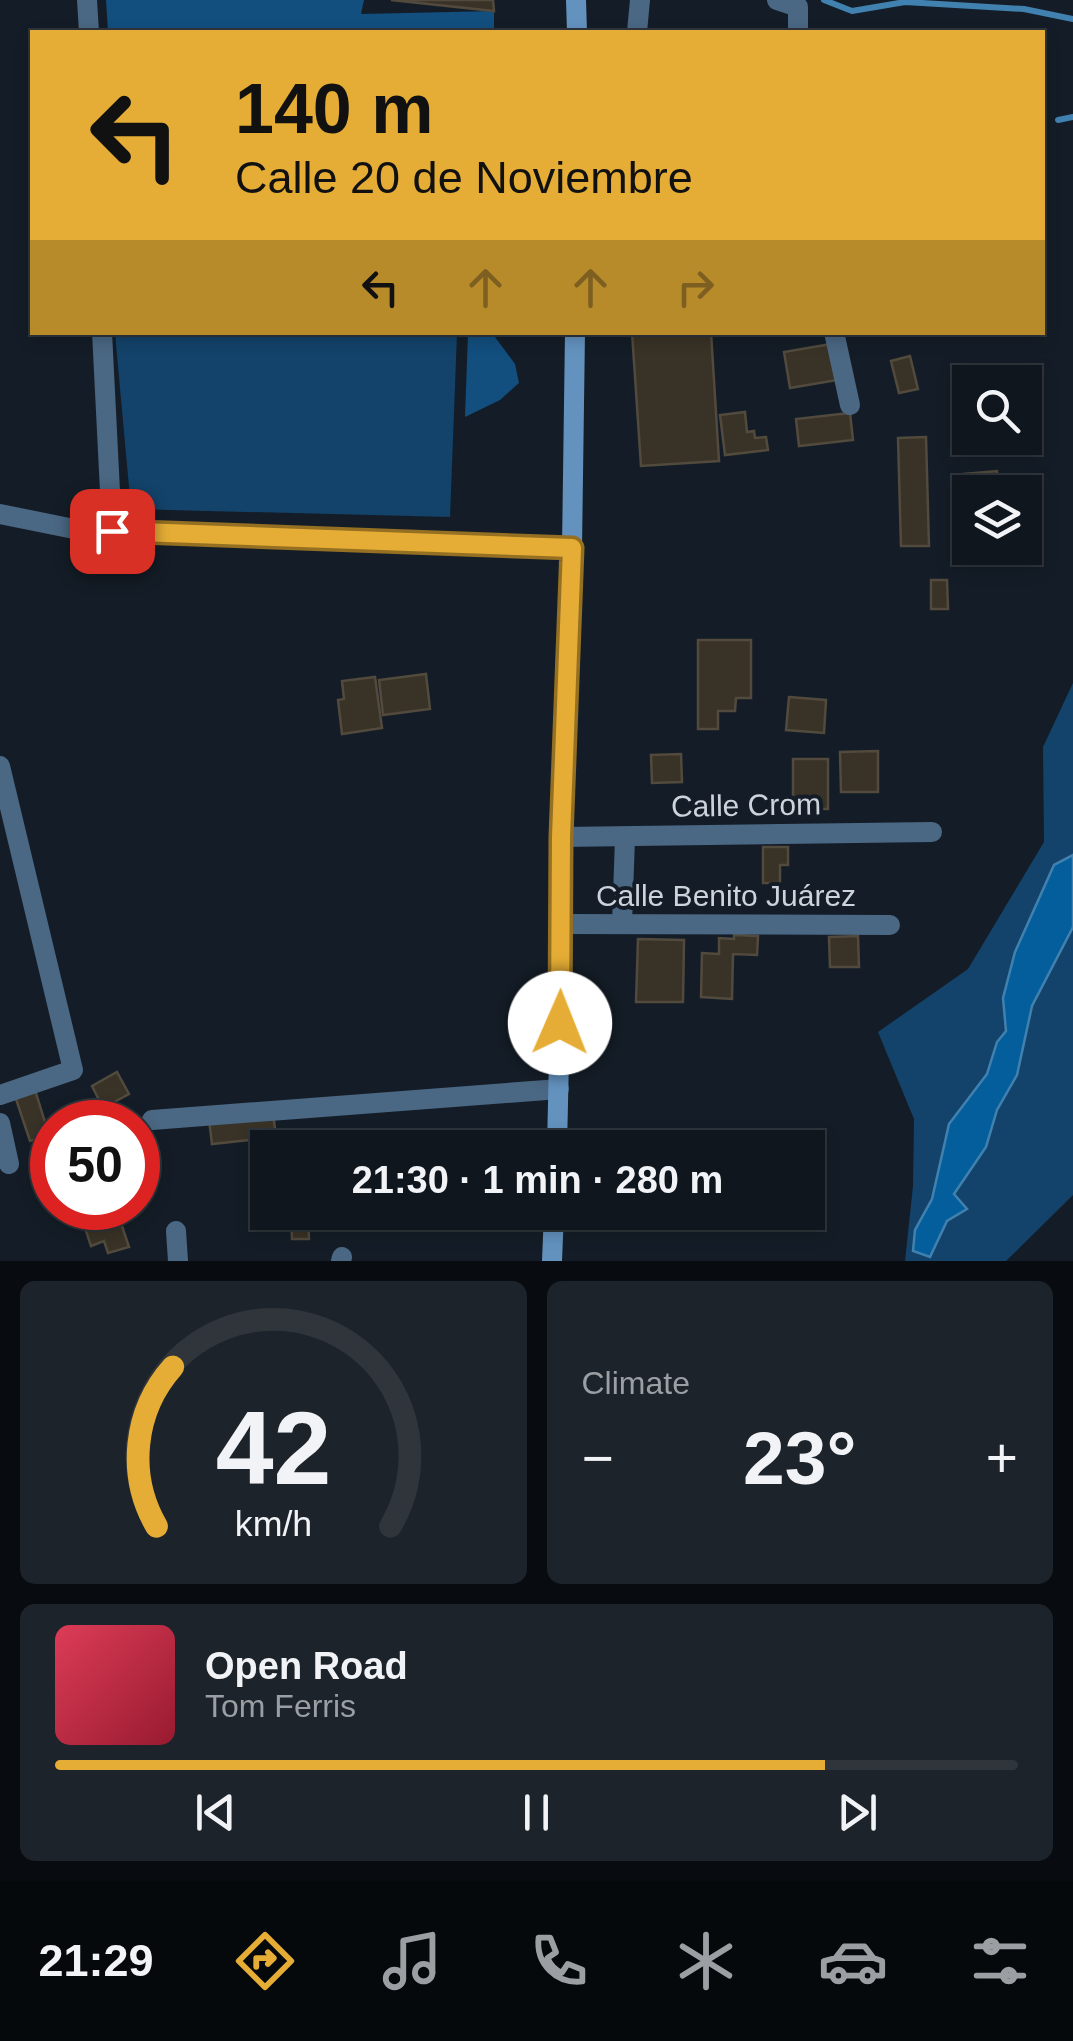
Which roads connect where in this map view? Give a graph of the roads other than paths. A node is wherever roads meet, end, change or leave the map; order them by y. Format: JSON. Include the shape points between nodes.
{"nodes":[{"id":1,"x":87,"y":0,"type":"edge"},
{"id":2,"x":576,"y":0,"type":"edge"},
{"id":3,"x":640,"y":0,"type":"edge"},
{"id":4,"x":787,"y":3,"type":"edge"},
{"id":5,"x":89,"y":30,"type":"edge"},
{"id":6,"x":576,"y":30,"type":"edge"},
{"id":7,"x":637,"y":30,"type":"edge"},
{"id":8,"x":797,"y":30,"type":"edge"},
{"id":9,"x":102,"y":335,"type":"edge"},
{"id":10,"x":575,"y":335,"type":"edge"},
{"id":11,"x":835,"y":335,"type":"edge"},
{"id":12,"x":850,"y":405,"type":"dead end"},
{"id":13,"x":0,"y":514,"type":"edge"},
{"id":14,"x":112,"y":531,"type":"junction"},
{"id":15,"x":572,"y":548,"type":"junction"},
{"id":16,"x":0,"y":766,"type":"edge"},
{"id":17,"x":932,"y":832,"type":"dead end"},
{"id":18,"x":561,"y":837,"type":"junction"},
{"id":19,"x":626,"y":838,"type":"junction"},
{"id":20,"x":562,"y":924,"type":"junction"},
{"id":21,"x":622,"y":924,"type":"junction"},
{"id":22,"x":890,"y":925,"type":"dead end"},
{"id":23,"x":559,"y":1089,"type":"junction"},
{"id":24,"x":0,"y":1095,"type":"edge"},
{"id":25,"x":160,"y":1119,"type":"edge"},
{"id":26,"x":0,"y":1123,"type":"edge"},
{"id":27,"x":558,"y":1130,"type":"edge"},
{"id":28,"x":9,"y":1164,"type":"dead end"},
{"id":29,"x":176,"y":1230,"type":"dead end"},
{"id":30,"x":553,"y":1230,"type":"edge"},
{"id":31,"x":178,"y":1261,"type":"edge"},
{"id":32,"x":552,"y":1261,"type":"edge"}],
"edges":[{"from":1,"to":5,"type":"street"},
{"from":2,"to":6,"type":"main road"},
{"from":3,"to":7,"type":"street"},
{"from":4,"to":8,"type":"street"},
{"from":9,"to":14,"type":"street"},
{"from":10,"to":15,"type":"main road"},
{"from":11,"to":12,"type":"street"},
{"from":13,"to":14,"type":"street"},
{"from":14,"to":15,"type":"street"},
{"from":15,"to":18,"type":"main road"},
{"from":16,"to":24,"type":"street","via":[[73,1070]]},
{"from":17,"to":19,"type":"street","name":"Calle Crom"},
{"from":18,"to":19,"type":"street","name":"Calle Crom"},
{"from":18,"to":20,"type":"main road"},
{"from":19,"to":21,"type":"street"},
{"from":20,"to":21,"type":"street","name":"Calle Benito Juárez"},
{"from":20,"to":23,"type":"main road"},
{"from":21,"to":22,"type":"street","name":"Calle Benito Juárez"},
{"from":23,"to":25,"type":"street"},
{"from":23,"to":27,"type":"main road"},
{"from":26,"to":28,"type":"street"},
{"from":29,"to":31,"type":"street"},
{"from":30,"to":32,"type":"main road"}]}
